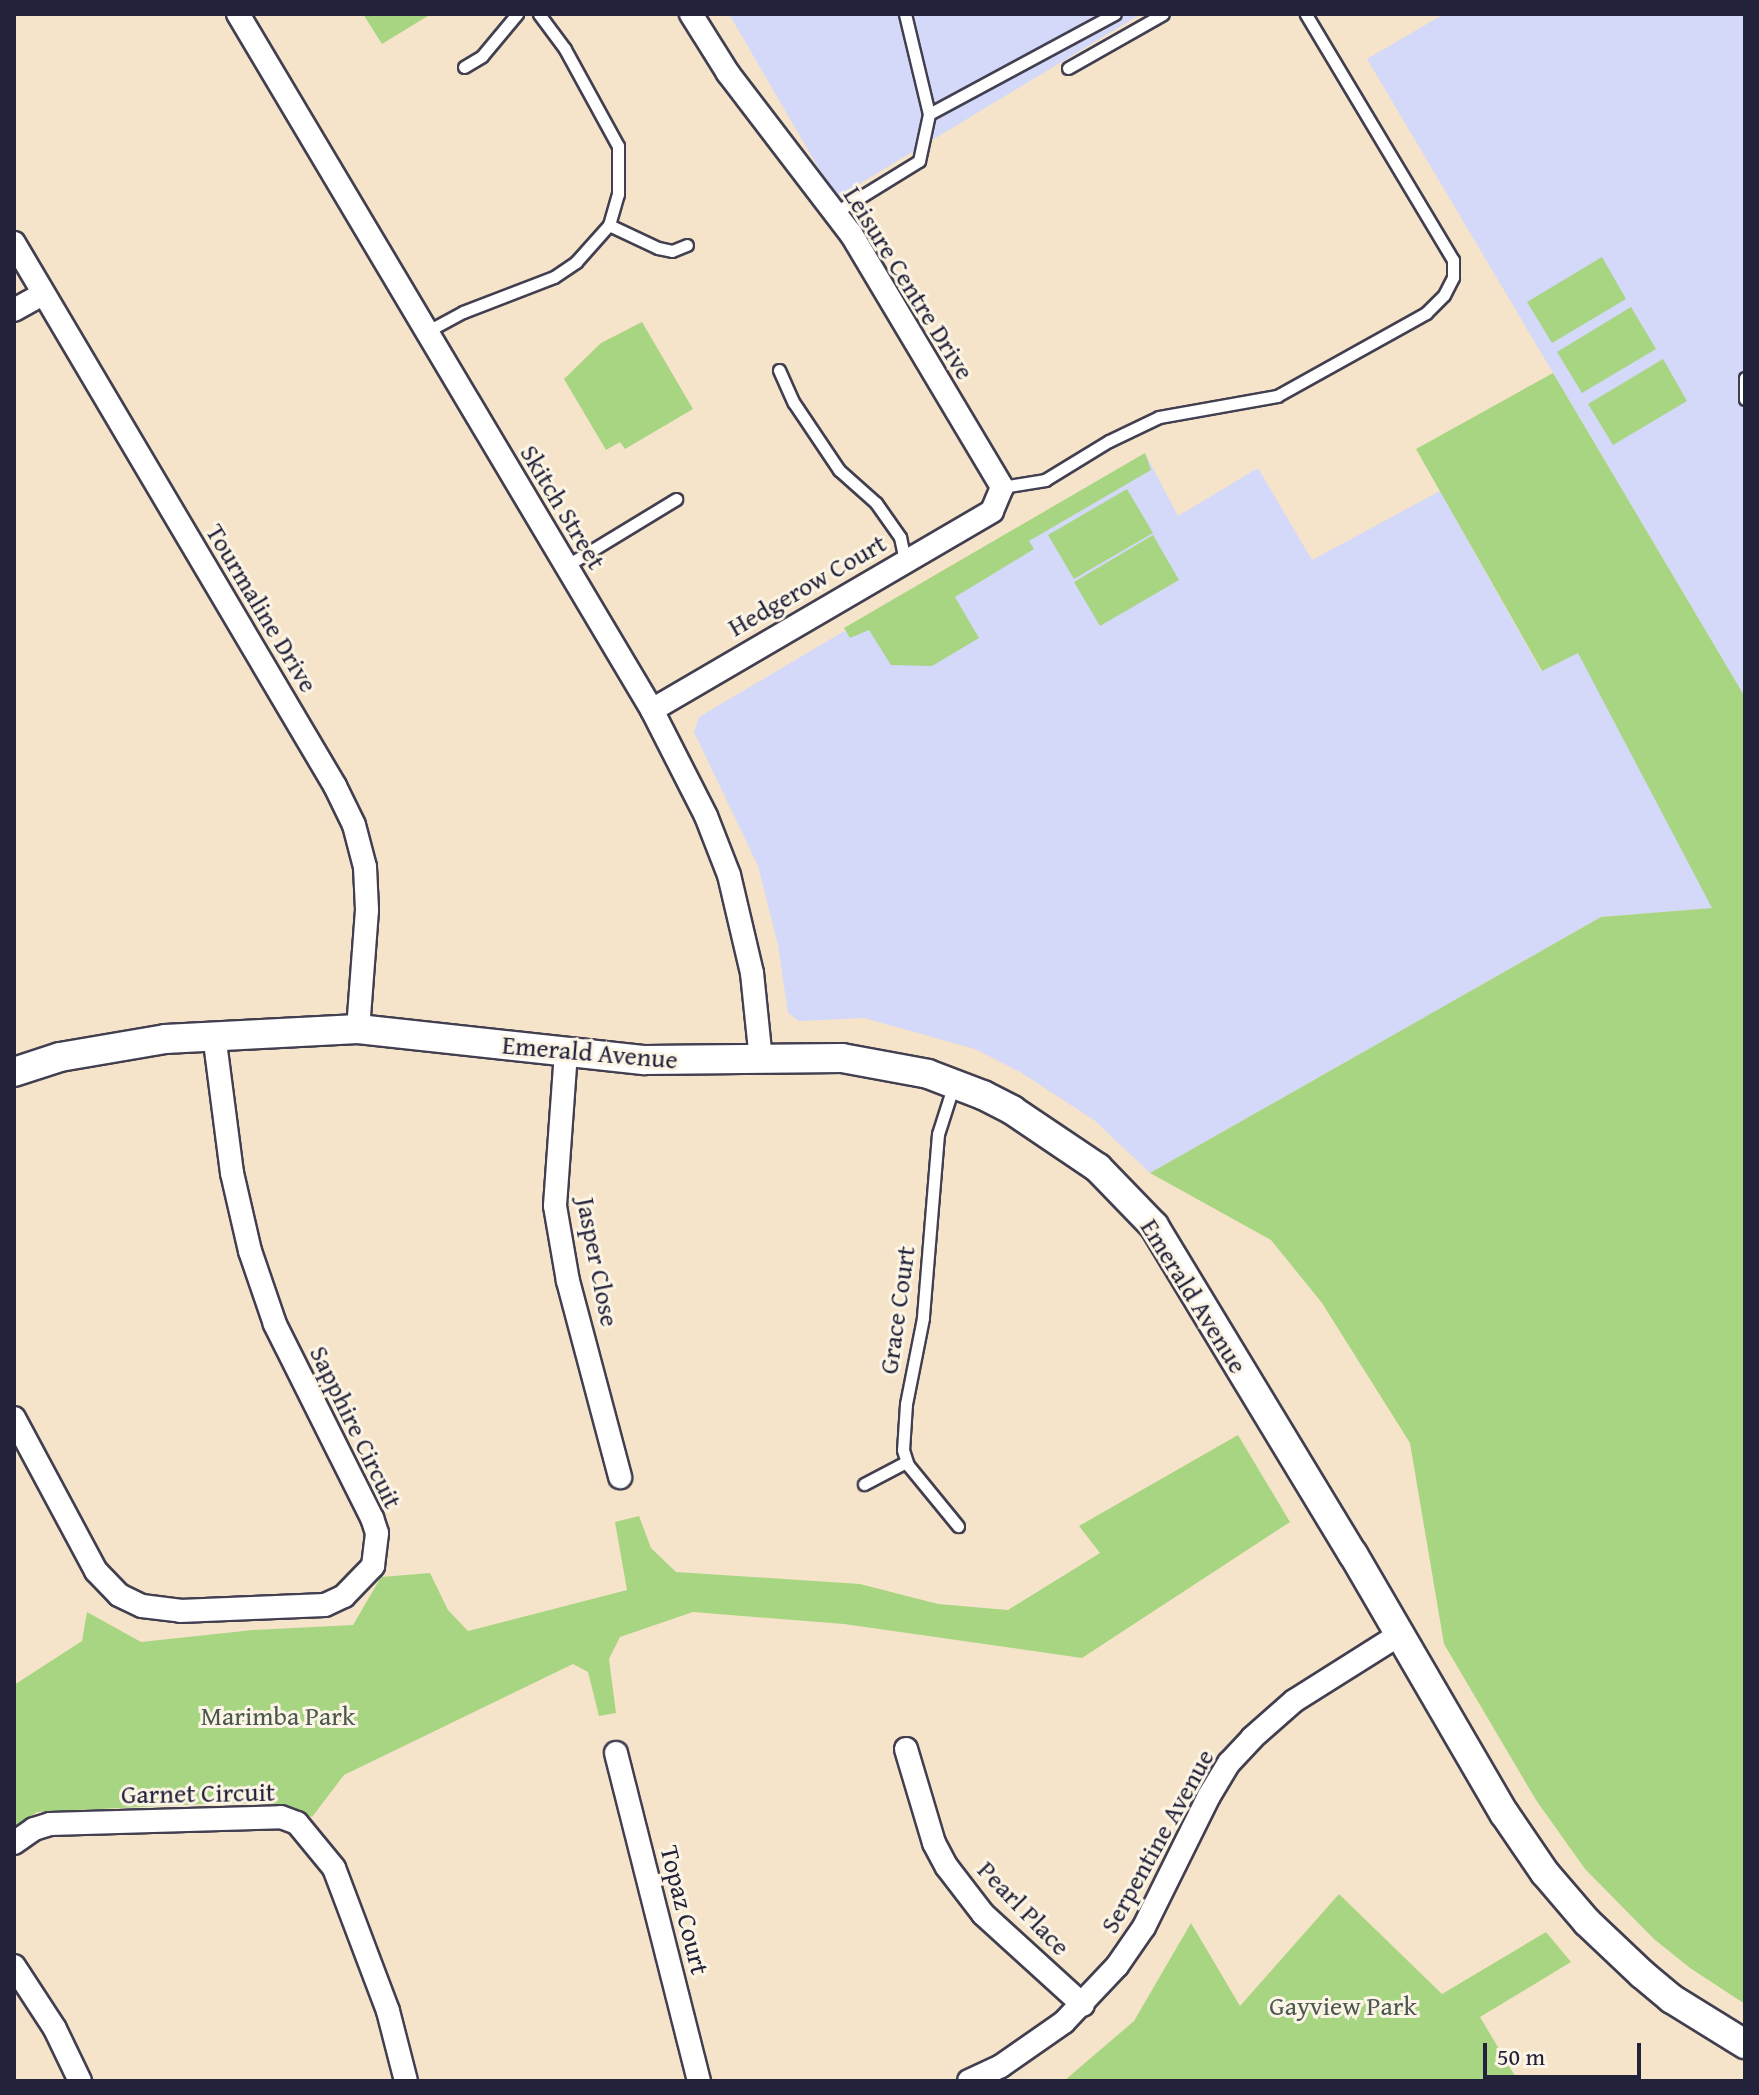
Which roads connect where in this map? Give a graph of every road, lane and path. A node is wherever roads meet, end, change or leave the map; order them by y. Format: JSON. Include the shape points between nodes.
{"nodes":[{"id":1,"x":238,"y":14,"type":"edge"},
{"id":2,"x":517,"y":14,"type":"edge"},
{"id":3,"x":539,"y":14,"type":"edge"},
{"id":4,"x":691,"y":14,"type":"edge"},
{"id":5,"x":905,"y":14,"type":"edge"},
{"id":6,"x":1115,"y":14,"type":"edge"},
{"id":7,"x":1163,"y":14,"type":"edge"},
{"id":8,"x":1306,"y":14,"type":"edge"},
{"id":9,"x":464,"y":67,"type":"dead end"},
{"id":10,"x":1068,"y":68,"type":"dead end"},
{"id":11,"x":929,"y":114,"type":"junction"},
{"id":12,"x":836,"y":212,"type":"junction"},
{"id":13,"x":609,"y":225,"type":"junction"},
{"id":14,"x":14,"y":243,"type":"edge"},
{"id":15,"x":687,"y":245,"type":"dead end"},
{"id":16,"x":43,"y":294,"type":"junction"},
{"id":17,"x":14,"y":310,"type":"edge"},
{"id":18,"x":425,"y":332,"type":"junction"},
{"id":19,"x":779,"y":370,"type":"dead end"},
{"id":20,"x":1745,"y":378,"type":"edge"},
{"id":21,"x":1745,"y":399,"type":"edge"},
{"id":22,"x":1002,"y":487,"type":"junction"},
{"id":23,"x":676,"y":499,"type":"dead end"},
{"id":24,"x":905,"y":560,"type":"junction"},
{"id":25,"x":566,"y":566,"type":"junction"},
{"id":26,"x":652,"y":710,"type":"junction"},
{"id":27,"x":358,"y":1029,"type":"junction"},
{"id":28,"x":214,"y":1034,"type":"junction"},
{"id":29,"x":566,"y":1052,"type":"junction"},
{"id":30,"x":761,"y":1060,"type":"junction"},
{"id":31,"x":14,"y":1072,"type":"edge"},
{"id":32,"x":954,"y":1083,"type":"junction"},
{"id":33,"x":14,"y":1418,"type":"edge"},
{"id":34,"x":906,"y":1462,"type":"junction"},
{"id":35,"x":620,"y":1477,"type":"dead end"},
{"id":36,"x":864,"y":1484,"type":"dead end"},
{"id":37,"x":958,"y":1526,"type":"dead end"},
{"id":38,"x":1399,"y":1635,"type":"junction"},
{"id":39,"x":906,"y":1749,"type":"dead end"},
{"id":40,"x":616,"y":1753,"type":"dead end"},
{"id":41,"x":14,"y":1843,"type":"edge"},
{"id":42,"x":14,"y":1966,"type":"edge"},
{"id":43,"x":1083,"y":2005,"type":"junction"},
{"id":44,"x":1745,"y":2044,"type":"edge"},
{"id":45,"x":80,"y":2081,"type":"edge"},
{"id":46,"x":406,"y":2081,"type":"edge"},
{"id":47,"x":699,"y":2081,"type":"edge"},
{"id":48,"x":969,"y":2081,"type":"edge"}],
"edges":[{"from":1,"to":18,"type":"street","name":"Skitch Street"},
{"from":2,"to":9,"type":"lane","via":[[482,56]]},
{"from":3,"to":13,"type":"lane","via":[[565,49],[618,146],[618,194]]},
{"from":4,"to":12,"type":"street","name":"Leisure Centre Drive","via":[[728,73]]},
{"from":5,"to":11,"type":"lane"},
{"from":6,"to":11,"type":"lane"},
{"from":7,"to":10,"type":"lane"},
{"from":8,"to":22,"type":"lane","via":[[1453,260],[1453,277],[1444,295],[1426,313],[1277,396],[1159,417],[1045,480]]},
{"from":11,"to":12,"type":"lane","via":[[919,161]]},
{"from":12,"to":22,"type":"street","name":"Leisure Centre Drive"},
{"from":13,"to":15,"type":"lane","via":[[658,248],[672,251]]},
{"from":13,"to":18,"type":"lane","via":[[576,262],[554,277]]},
{"from":14,"to":16,"type":"street","name":"Tourmaline Drive"},
{"from":16,"to":17,"type":"street"},
{"from":16,"to":27,"type":"street","name":"Tourmaline Drive","via":[[354,825],[365,867],[367,910]]},
{"from":18,"to":25,"type":"street","name":"Skitch Street"},
{"from":19,"to":24,"type":"lane","via":[[794,403],[839,470],[876,503],[900,537]]},
{"from":20,"to":21,"type":"lane"},
{"from":22,"to":24,"type":"street","name":"Hedgerow Court","via":[[992,511]]},
{"from":23,"to":25,"type":"lane"},
{"from":24,"to":26,"type":"street","name":"Hedgerow Court"},
{"from":25,"to":26,"type":"street","name":"Skitch Street"},
{"from":26,"to":30,"type":"street","name":"Skitch Street","via":[[706,816],[729,875],[752,973]]},
{"from":27,"to":28,"type":"street","name":"Emerald Avenue"},
{"from":27,"to":29,"type":"street","name":"Emerald Avenue"},
{"from":28,"to":31,"type":"street","name":"Emerald Avenue","via":[[60,1057]]},
{"from":28,"to":33,"type":"street","name":"Sapphire Circuit","via":[[232,1173],[250,1251],[275,1324],[372,1518],[377,1533],[373,1566],[344,1596],[325,1605],[161,1611],[129,1601],[96,1571]]},
{"from":29,"to":30,"type":"street","name":"Emerald Avenue","via":[[645,1060]]},
{"from":29,"to":35,"type":"street","name":"Jasper Close","via":[[555,1206],[568,1281]]},
{"from":30,"to":32,"type":"street","name":"Emerald Avenue","via":[[842,1058]]},
{"from":32,"to":34,"type":"lane","name":"Grace Court","via":[[938,1134],[923,1318],[906,1404]]},
{"from":32,"to":38,"type":"street","name":"Emerald Avenue","via":[[1012,1110],[1073,1149],[1154,1226]]},
{"from":34,"to":36,"type":"lane"},
{"from":34,"to":37,"type":"lane"},
{"from":38,"to":43,"type":"street","name":"Serpentine Avenue","via":[[1294,1701],[1229,1763],[1144,1927]]},
{"from":38,"to":44,"type":"street","name":"Emerald Avenue","via":[[1504,1813],[1565,1898],[1672,1999]]},
{"from":39,"to":43,"type":"street","name":"Pearl Place","via":[[934,1843],[947,1867],[983,1914]]},
{"from":40,"to":47,"type":"street","name":"Topaz Court"},
{"from":41,"to":46,"type":"street","name":"Garnet Circuit","via":[[50,1824],[281,1817],[297,1823],[340,1881],[388,2011]]},
{"from":42,"to":45,"type":"street","via":[[55,2029]]},
{"from":43,"to":48,"type":"street","name":"Serpentine Avenue","via":[[1028,2048]]}]}
